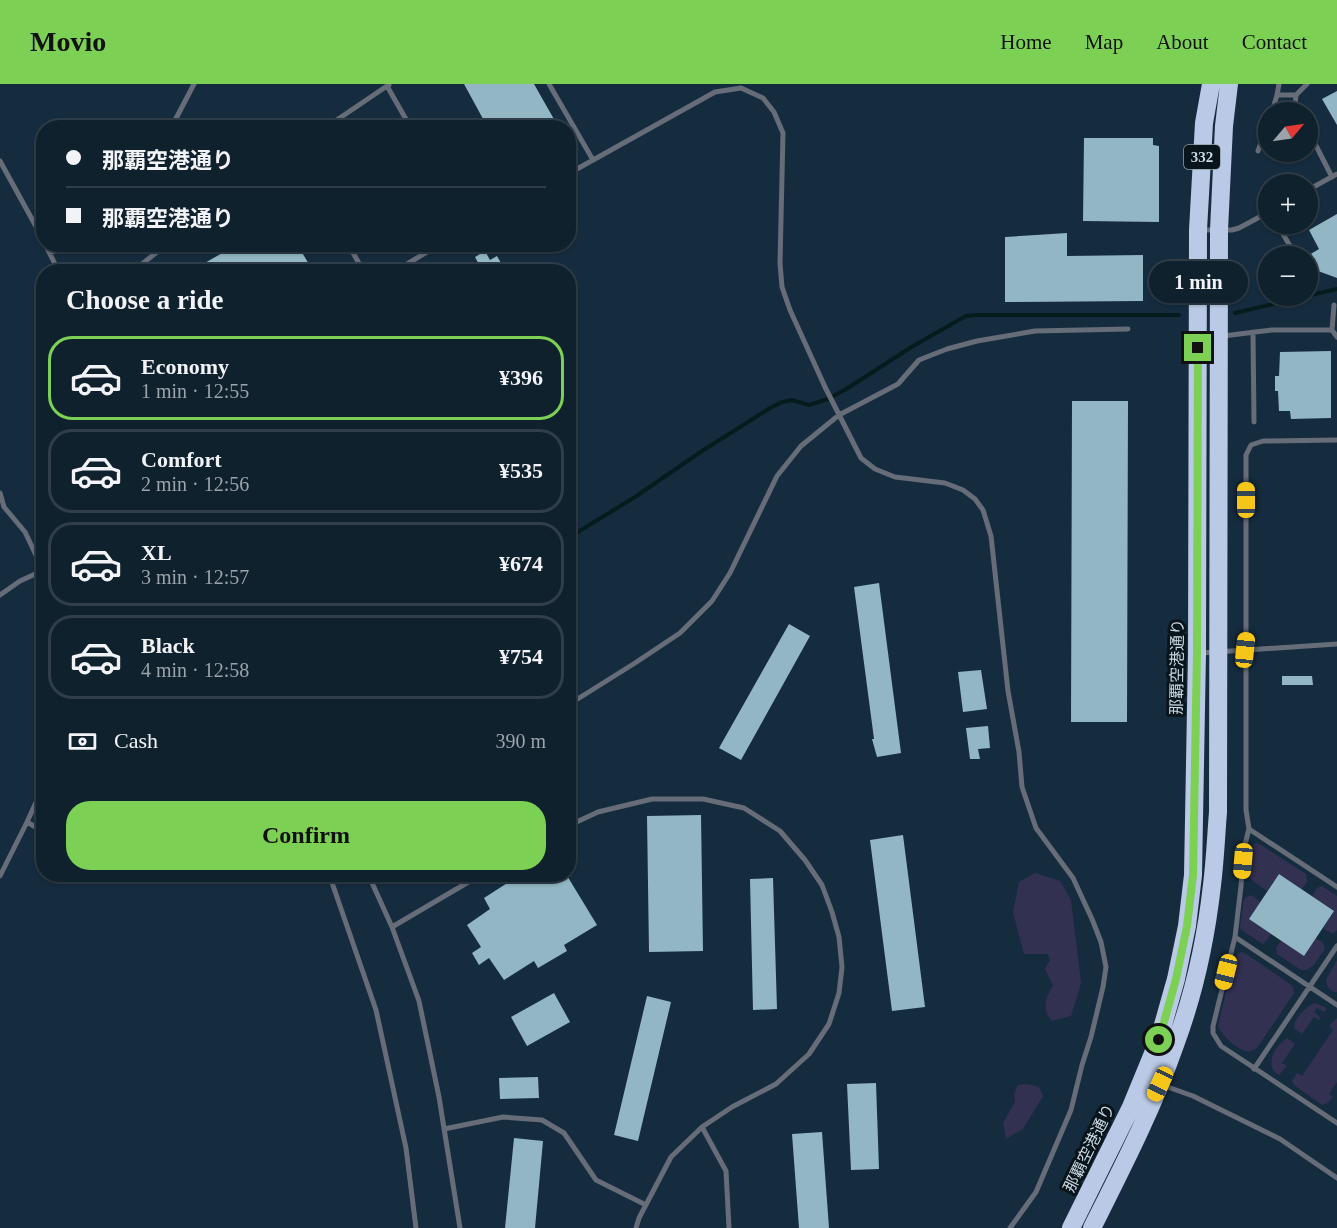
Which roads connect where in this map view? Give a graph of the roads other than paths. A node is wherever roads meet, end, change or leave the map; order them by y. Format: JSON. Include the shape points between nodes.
{"nodes":[{"id":1,"x":194,"y":84,"type":"edge"},
{"id":2,"x":549,"y":84,"type":"edge"},
{"id":3,"x":714,"y":84,"type":"edge"},
{"id":4,"x":1210,"y":84,"type":"edge"},
{"id":5,"x":1229,"y":84,"type":"edge"},
{"id":6,"x":1279,"y":84,"type":"edge"},
{"id":7,"x":1306,"y":84,"type":"edge"},
{"id":8,"x":389,"y":85,"type":"edge"},
{"id":9,"x":715,"y":92,"type":"junction"},
{"id":10,"x":1296,"y":95,"type":"junction"},
{"id":11,"x":1278,"y":96,"type":"junction"},
{"id":12,"x":1276,"y":102,"type":"edge"},
{"id":13,"x":1296,"y":102,"type":"edge"},
{"id":14,"x":175,"y":120,"type":"edge"},
{"id":15,"x":337,"y":120,"type":"edge"},
{"id":16,"x":407,"y":120,"type":"edge"},
{"id":17,"x":570,"y":120,"type":"edge"},
{"id":18,"x":576,"y":131,"type":"edge"},
{"id":19,"x":1318,"y":147,"type":"edge"},
{"id":20,"x":593,"y":160,"type":"junction"},
{"id":21,"x":0,"y":161,"type":"edge"},
{"id":22,"x":576,"y":170,"type":"edge"},
{"id":23,"x":1335,"y":176,"type":"edge"},
{"id":24,"x":1318,"y":185,"type":"edge"},
{"id":25,"x":1258,"y":218,"type":"edge"},
{"id":26,"x":36,"y":228,"type":"edge"},
{"id":27,"x":1198,"y":230,"type":"junction"},
{"id":28,"x":1219,"y":230,"type":"junction"},
{"id":29,"x":49,"y":252,"type":"edge"},
{"id":30,"x":157,"y":252,"type":"edge"},
{"id":31,"x":427,"y":252,"type":"edge"},
{"id":32,"x":55,"y":264,"type":"edge"},
{"id":33,"x":142,"y":264,"type":"edge"},
{"id":34,"x":407,"y":264,"type":"edge"},
{"id":35,"x":1334,"y":305,"type":"dead end"},
{"id":36,"x":1128,"y":329,"type":"dead end"},
{"id":37,"x":1332,"y":330,"type":"junction"},
{"id":38,"x":1253,"y":332,"type":"junction"},
{"id":39,"x":1218,"y":336,"type":"junction"},
{"id":40,"x":1337,"y":337,"type":"edge"},
{"id":41,"x":838,"y":415,"type":"junction"},
{"id":42,"x":1254,"y":422,"type":"dead end"},
{"id":43,"x":1337,"y":440,"type":"edge"},
{"id":44,"x":0,"y":493,"type":"edge"},
{"id":45,"x":36,"y":555,"type":"edge"},
{"id":46,"x":36,"y":574,"type":"edge"},
{"id":47,"x":0,"y":595,"type":"edge"},
{"id":48,"x":1337,"y":644,"type":"edge"},
{"id":49,"x":1245,"y":650,"type":"junction"},
{"id":50,"x":1217,"y":652,"type":"junction"},
{"id":51,"x":1197,"y":653,"type":"junction"},
{"id":52,"x":576,"y":700,"type":"edge"},
{"id":53,"x":36,"y":802,"type":"edge"},
{"id":54,"x":27,"y":822,"type":"junction"},
{"id":55,"x":576,"y":822,"type":"edge"},
{"id":56,"x":36,"y":827,"type":"edge"},
{"id":57,"x":1249,"y":829,"type":"junction"},
{"id":58,"x":0,"y":876,"type":"edge"},
{"id":59,"x":332,"y":882,"type":"edge"},
{"id":60,"x":372,"y":882,"type":"edge"},
{"id":61,"x":468,"y":882,"type":"edge"},
{"id":62,"x":1337,"y":888,"type":"edge"},
{"id":63,"x":392,"y":927,"type":"junction"},
{"id":64,"x":1234,"y":937,"type":"junction"},
{"id":65,"x":1337,"y":946,"type":"edge"},
{"id":66,"x":1310,"y":986,"type":"junction"},
{"id":67,"x":1337,"y":1005,"type":"edge"},
{"id":68,"x":1254,"y":1068,"type":"junction"},
{"id":69,"x":1160,"y":1084,"type":"junction"},
{"id":70,"x":1337,"y":1123,"type":"edge"},
{"id":71,"x":702,"y":1127,"type":"junction"},
{"id":72,"x":444,"y":1129,"type":"junction"},
{"id":73,"x":1337,"y":1178,"type":"edge"},
{"id":74,"x":646,"y":1205,"type":"junction"},
{"id":75,"x":416,"y":1228,"type":"edge"},
{"id":76,"x":460,"y":1228,"type":"edge"},
{"id":77,"x":636,"y":1228,"type":"edge"},
{"id":78,"x":729,"y":1228,"type":"edge"},
{"id":79,"x":1010,"y":1228,"type":"edge"},
{"id":80,"x":1071,"y":1228,"type":"edge"},
{"id":81,"x":1092,"y":1228,"type":"edge"}],
"edges":[{"from":1,"to":14,"type":"lane"},
{"from":2,"to":17,"type":"lane"},
{"from":3,"to":9,"type":"lane"},
{"from":4,"to":27,"type":"highway","name":"那覇空港通り","number":"332"},
{"from":5,"to":28,"type":"highway","number":"332"},
{"from":6,"to":11,"type":"lane"},
{"from":7,"to":10,"type":"lane"},
{"from":8,"to":15,"type":"lane"},
{"from":8,"to":16,"type":"lane"},
{"from":9,"to":20,"type":"lane"},
{"from":9,"to":41,"type":"lane","via":[[741,88],[763,98],[783,133],[782,287]]},
{"from":10,"to":11,"type":"lane"},
{"from":10,"to":13,"type":"lane"},
{"from":11,"to":12,"type":"lane"},
{"from":18,"to":20,"type":"lane"},
{"from":19,"to":23,"type":"lane"},
{"from":20,"to":22,"type":"lane"},
{"from":21,"to":26,"type":"lane"},
{"from":23,"to":24,"type":"lane"},
{"from":25,"to":28,"type":"lane","via":[[1239,228]]},
{"from":27,"to":28,"type":"lane"},
{"from":27,"to":51,"type":"highway","name":"那覇空港通り","number":"332"},
{"from":28,"to":39,"type":"highway","number":"332"},
{"from":29,"to":32,"type":"lane"},
{"from":30,"to":33,"type":"lane"},
{"from":31,"to":34,"type":"lane"},
{"from":35,"to":37,"type":"lane"},
{"from":36,"to":41,"type":"lane","via":[[1035,331],[947,349],[919,360],[898,384]]},
{"from":37,"to":38,"type":"lane"},
{"from":37,"to":40,"type":"lane"},
{"from":38,"to":39,"type":"lane"},
{"from":38,"to":42,"type":"lane"},
{"from":39,"to":50,"type":"highway","number":"332"},
{"from":41,"to":52,"type":"lane","via":[[801,446],[777,476],[730,573],[712,601],[680,633]]},
{"from":41,"to":79,"type":"lane","via":[[861,458],[875,469],[895,477],[945,483],[963,490],[983,510],[991,536],[1022,787],[1036,828],[1073,878],[1101,942],[1106,967],[1103,987],[1071,1110],[1036,1192]]},
{"from":43,"to":49,"type":"lane","via":[[1263,441],[1248,450]]},
{"from":44,"to":45,"type":"lane","via":[[4,507],[25,532]]},
{"from":46,"to":47,"type":"lane"},
{"from":48,"to":49,"type":"lane"},
{"from":49,"to":50,"type":"lane"},
{"from":49,"to":57,"type":"lane"},
{"from":50,"to":51,"type":"lane"},
{"from":50,"to":69,"type":"highway","number":"332","via":[[1218,812],[1207,923],[1176,1043]]},
{"from":51,"to":80,"type":"highway","name":"那覇空港通り","number":"332","via":[[1193,875],[1181,958],[1151,1059]]},
{"from":53,"to":54,"type":"lane"},
{"from":54,"to":56,"type":"lane"},
{"from":54,"to":58,"type":"lane"},
{"from":55,"to":71,"type":"lane","via":[[598,812],[652,798],[703,799],[744,808],[780,831],[822,885],[839,938],[842,967],[829,1024],[809,1054],[776,1084]]},
{"from":57,"to":62,"type":"lane"},
{"from":57,"to":64,"type":"lane"},
{"from":59,"to":75,"type":"lane","via":[[376,1010],[406,1148]]},
{"from":60,"to":63,"type":"lane"},
{"from":61,"to":63,"type":"lane"},
{"from":63,"to":72,"type":"lane","via":[[419,1001]]},
{"from":64,"to":66,"type":"lane"},
{"from":64,"to":68,"type":"lane","via":[[1213,1033],[1221,1046]]},
{"from":65,"to":66,"type":"lane"},
{"from":66,"to":67,"type":"lane"},
{"from":66,"to":68,"type":"lane"},
{"from":68,"to":70,"type":"lane"},
{"from":69,"to":73,"type":"lane","via":[[1280,1139]]},
{"from":69,"to":81,"type":"highway","number":"332"},
{"from":71,"to":74,"type":"lane","via":[[671,1157]]},
{"from":71,"to":78,"type":"lane","via":[[726,1171]]},
{"from":72,"to":74,"type":"lane","via":[[503,1117],[542,1120],[564,1133],[596,1180]]},
{"from":72,"to":76,"type":"lane"},
{"from":74,"to":77,"type":"lane"}]}
